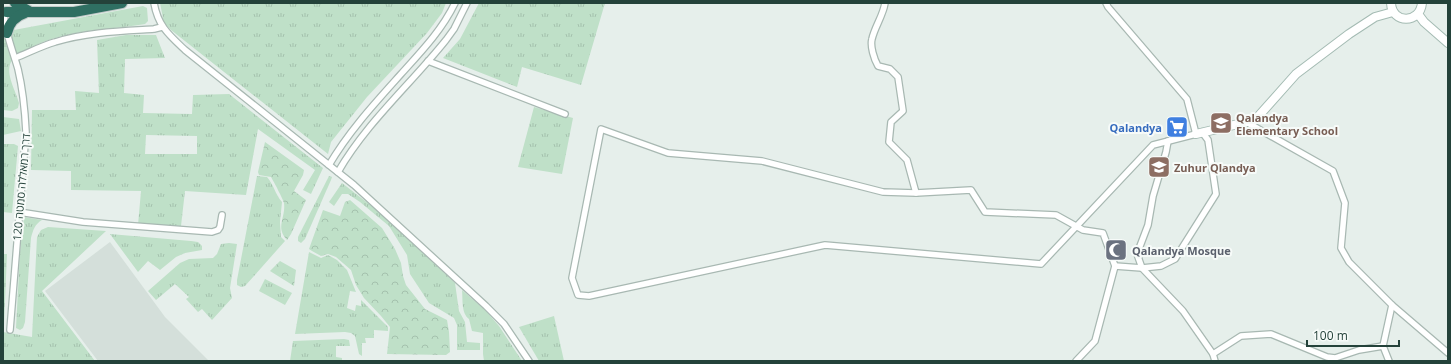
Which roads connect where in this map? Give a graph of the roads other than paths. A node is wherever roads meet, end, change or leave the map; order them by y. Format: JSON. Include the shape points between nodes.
{"nodes":[{"id":1,"x":15,"y":3,"type":"edge"},
{"id":2,"x":122,"y":3,"type":"edge"},
{"id":3,"x":154,"y":3,"type":"edge"},
{"id":4,"x":455,"y":3,"type":"edge"},
{"id":5,"x":467,"y":3,"type":"edge"},
{"id":6,"x":885,"y":3,"type":"edge"},
{"id":7,"x":1106,"y":3,"type":"edge"},
{"id":8,"x":1391,"y":3,"type":"edge"},
{"id":9,"x":1422,"y":3,"type":"edge"},
{"id":10,"x":6,"y":11,"type":"edge"},
{"id":11,"x":31,"y":12,"type":"junction"},
{"id":12,"x":1394,"y":12,"type":"junction"},
{"id":13,"x":1418,"y":14,"type":"junction"},
{"id":14,"x":162,"y":27,"type":"junction"},
{"id":15,"x":5,"y":33,"type":"edge"},
{"id":16,"x":1448,"y":43,"type":"edge"},
{"id":17,"x":15,"y":58,"type":"junction"},
{"id":18,"x":428,"y":61,"type":"junction"},
{"id":19,"x":565,"y":114,"type":"dead end"},
{"id":20,"x":1248,"y":123,"type":"junction"},
{"id":21,"x":1199,"y":133,"type":"junction"},
{"id":22,"x":1168,"y":141,"type":"junction"},
{"id":23,"x":329,"y":165,"type":"junction"},
{"id":24,"x":338,"y":172,"type":"junction"},
{"id":25,"x":916,"y":193,"type":"junction"},
{"id":26,"x":19,"y":212,"type":"junction"},
{"id":27,"x":222,"y":215,"type":"dead end"},
{"id":28,"x":1075,"y":226,"type":"junction"},
{"id":29,"x":1115,"y":266,"type":"junction"},
{"id":30,"x":1142,"y":268,"type":"junction"},
{"id":31,"x":1392,"y":305,"type":"junction"},
{"id":32,"x":10,"y":330,"type":"dead end"},
{"id":33,"x":1383,"y":346,"type":"junction"},
{"id":34,"x":1448,"y":353,"type":"edge"},
{"id":35,"x":1213,"y":354,"type":"junction"},
{"id":36,"x":529,"y":361,"type":"edge"},
{"id":37,"x":1076,"y":361,"type":"edge"},
{"id":38,"x":1215,"y":361,"type":"edge"},
{"id":39,"x":1388,"y":361,"type":"edge"}],
"edges":[{"from":1,"to":11,"type":"highway"},
{"from":2,"to":11,"type":"highway","via":[[69,12]]},
{"from":3,"to":14,"type":"street"},
{"from":4,"to":23,"type":"street","via":[[437,34],[365,115]]},
{"from":5,"to":18,"type":"street","via":[[454,29]]},
{"from":6,"to":25,"type":"street","via":[[871,40],[874,60],[878,66],[890,69],[898,77],[903,111],[891,122],[889,142],[907,160]]},
{"from":7,"to":21,"type":"street","via":[[1187,99]]},
{"from":8,"to":12,"type":"street"},
{"from":9,"to":13,"type":"street"},
{"from":10,"to":11,"type":"highway"},
{"from":10,"to":15,"type":"street","name":"דרך רמאללה סמטה 120"},
{"from":11,"to":15,"type":"highway","via":[[21,14],[13,20]]},
{"from":12,"to":13,"type":"street","via":[[1405,19]]},
{"from":12,"to":20,"type":"street","via":[[1375,17],[1296,74],[1255,120]]},
{"from":13,"to":16,"type":"street"},
{"from":14,"to":17,"type":"street","via":[[71,38]]},
{"from":14,"to":23,"type":"street","via":[[184,50]]},
{"from":15,"to":17,"type":"street","name":"דרך רמאללה סמטה 120"},
{"from":17,"to":26,"type":"street","name":"דרך רמאללה סמטה 120","via":[[26,132]]},
{"from":18,"to":19,"type":"street"},
{"from":18,"to":24,"type":"street","via":[[373,122]]},
{"from":20,"to":21,"type":"street"},
{"from":20,"to":31,"type":"street","via":[[1333,171],[1345,203],[1341,248],[1349,262]]},
{"from":21,"to":22,"type":"street"},
{"from":21,"to":30,"type":"street","via":[[1208,140],[1216,194],[1175,259],[1161,266]]},
{"from":22,"to":28,"type":"street","via":[[1153,145]]},
{"from":22,"to":30,"type":"street","via":[[1148,225],[1137,254]]},
{"from":23,"to":24,"type":"street"},
{"from":24,"to":36,"type":"street","via":[[486,306],[504,324]]},
{"from":25,"to":28,"type":"street","via":[[971,190],[984,212],[1056,215]]},
{"from":25,"to":28,"type":"street","via":[[883,192],[762,161],[668,153],[601,130],[572,278],[578,295],[589,296],[825,245],[1041,264]]},
{"from":26,"to":27,"type":"street","via":[[90,223],[212,232],[220,227]]},
{"from":26,"to":32,"type":"street","name":"דרך רמאללה סמטה 120"},
{"from":28,"to":29,"type":"street","via":[[1103,233]]},
{"from":29,"to":30,"type":"street"},
{"from":29,"to":37,"type":"street","via":[[1095,341]]},
{"from":30,"to":35,"type":"street","via":[[1183,311]]},
{"from":31,"to":33,"type":"street"},
{"from":31,"to":34,"type":"street"},
{"from":33,"to":35,"type":"street","via":[[1359,350],[1336,358],[1327,357],[1271,334],[1241,336]]},
{"from":33,"to":39,"type":"street"},
{"from":35,"to":38,"type":"street"}]}
